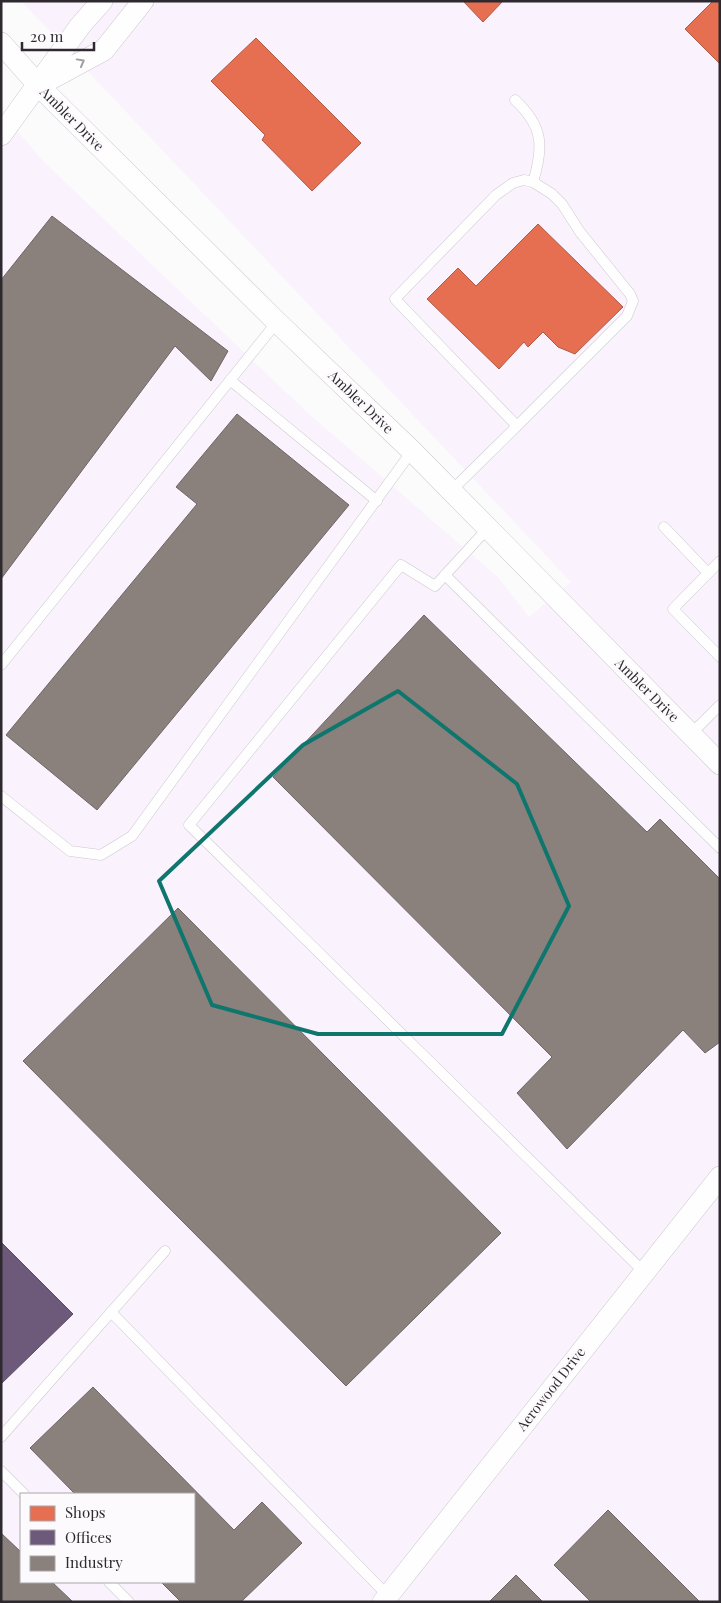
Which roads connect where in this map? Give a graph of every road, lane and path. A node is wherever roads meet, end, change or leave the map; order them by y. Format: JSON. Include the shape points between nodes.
{"nodes":[{"id":1,"x":102,"y":1,"type":"edge"},
{"id":2,"x":143,"y":1,"type":"edge"},
{"id":3,"x":1,"y":43,"type":"edge"},
{"id":4,"x":39,"y":86,"type":"junction"},
{"id":5,"x":515,"y":100,"type":"dead end"},
{"id":6,"x":1,"y":136,"type":"edge"},
{"id":7,"x":533,"y":182,"type":"junction"},
{"id":8,"x":276,"y":322,"type":"junction"},
{"id":9,"x":230,"y":380,"type":"junction"},
{"id":10,"x":517,"y":426,"type":"junction"},
{"id":11,"x":412,"y":451,"type":"junction"},
{"id":12,"x":450,"y":491,"type":"junction"},
{"id":13,"x":377,"y":501,"type":"junction"},
{"id":14,"x":664,"y":527,"type":"dead end"},
{"id":15,"x":487,"y":529,"type":"junction"},
{"id":16,"x":720,"y":561,"type":"edge"},
{"id":17,"x":708,"y":573,"type":"junction"},
{"id":18,"x":445,"y":575,"type":"junction"},
{"id":19,"x":720,"y":657,"type":"edge"},
{"id":20,"x":1,"y":665,"type":"edge"},
{"id":21,"x":720,"y":705,"type":"edge"},
{"id":22,"x":691,"y":734,"type":"junction"},
{"id":23,"x":720,"y":764,"type":"edge"},
{"id":24,"x":1,"y":796,"type":"edge"},
{"id":25,"x":720,"y":848,"type":"edge"},
{"id":26,"x":720,"y":1177,"type":"edge"},
{"id":27,"x":166,"y":1251,"type":"dead end"},
{"id":28,"x":644,"y":1272,"type":"junction"},
{"id":29,"x":111,"y":1312,"type":"junction"},
{"id":30,"x":1,"y":1437,"type":"edge"},
{"id":31,"x":1,"y":1472,"type":"edge"},
{"id":32,"x":23,"y":1493,"type":"edge"},
{"id":33,"x":110,"y":1583,"type":"edge"},
{"id":34,"x":385,"y":1599,"type":"edge"},
{"id":35,"x":129,"y":1602,"type":"edge"}],
"edges":[{"from":1,"to":4,"type":"street","via":[[80,26]]},
{"from":4,"to":2,"type":"street","one_way":true,"via":[[104,50]]},
{"from":3,"to":4,"type":"street","name":"Ambler Drive"},
{"from":4,"to":6,"type":"street"},
{"from":4,"to":8,"type":"street","name":"Ambler Drive"},
{"from":5,"to":7,"type":"lane","via":[[534,121],[540,135],[539,162]]},
{"from":7,"to":10,"type":"lane","via":[[562,204],[633,301],[627,316]]},
{"from":7,"to":10,"type":"lane","via":[[513,183],[496,195],[395,299]]},
{"from":8,"to":9,"type":"lane"},
{"from":8,"to":11,"type":"street","name":"Ambler Drive"},
{"from":9,"to":13,"type":"lane"},
{"from":9,"to":20,"type":"lane"},
{"from":10,"to":12,"type":"lane"},
{"from":11,"to":12,"type":"street","name":"Ambler Drive"},
{"from":11,"to":13,"type":"lane"},
{"from":12,"to":15,"type":"street","name":"Ambler Drive"},
{"from":13,"to":24,"type":"lane","via":[[132,836],[101,855],[70,850]]},
{"from":14,"to":17,"type":"lane"},
{"from":15,"to":18,"type":"lane"},
{"from":15,"to":22,"type":"street","name":"Ambler Drive"},
{"from":16,"to":17,"type":"lane"},
{"from":17,"to":19,"type":"lane","via":[[673,608]]},
{"from":18,"to":25,"type":"lane"},
{"from":18,"to":28,"type":"lane","via":[[435,586],[401,565],[189,825]]},
{"from":21,"to":22,"type":"lane"},
{"from":22,"to":23,"type":"street","name":"Ambler Drive"},
{"from":26,"to":28,"type":"street","name":"Aerowood Drive"},
{"from":27,"to":29,"type":"lane"},
{"from":28,"to":34,"type":"street","name":"Aerowood Drive"},
{"from":29,"to":30,"type":"lane"},
{"from":29,"to":34,"type":"lane"},
{"from":31,"to":32,"type":"lane"},
{"from":33,"to":35,"type":"lane"}]}
